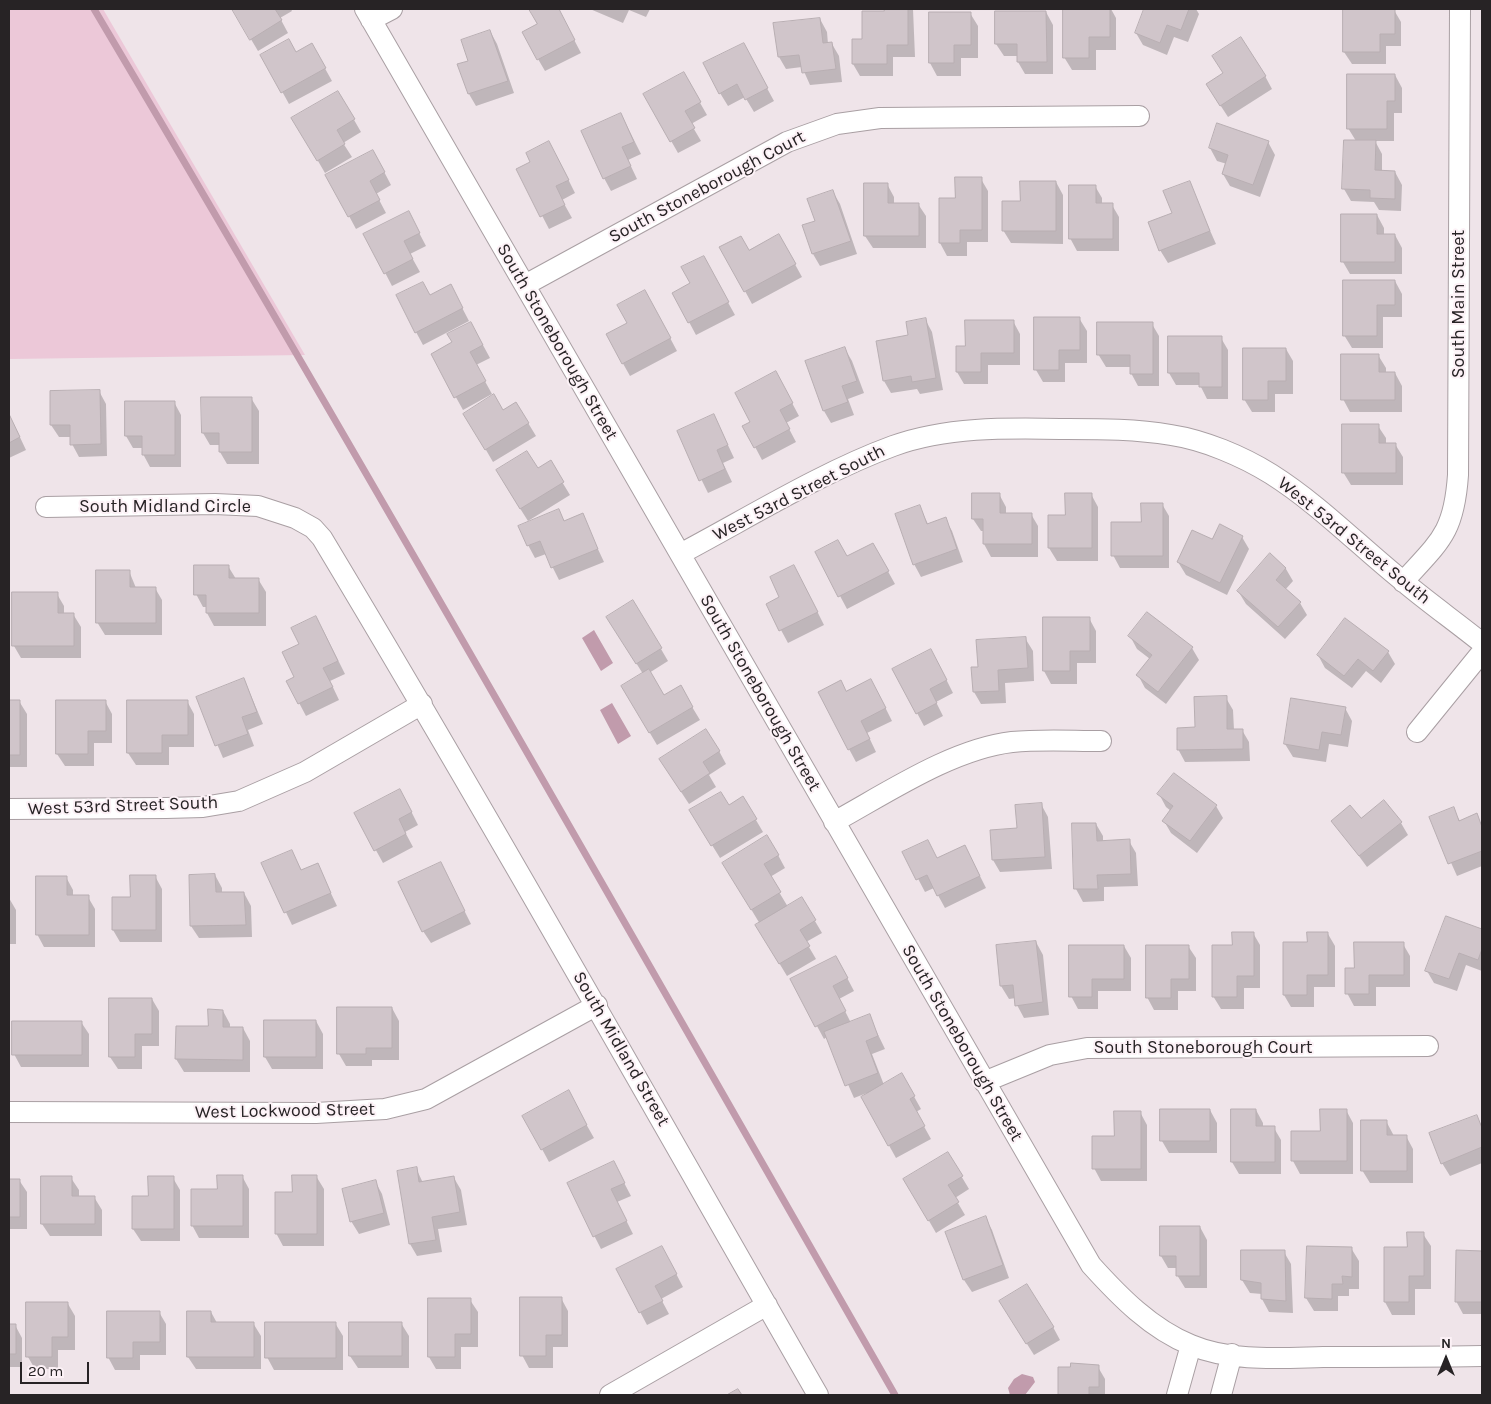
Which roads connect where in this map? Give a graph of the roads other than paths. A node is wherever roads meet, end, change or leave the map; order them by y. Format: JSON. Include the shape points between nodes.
{"nodes":[{"id":1,"x":392,"y":9,"type":"edge"},
{"id":2,"x":1460,"y":9,"type":"edge"},
{"id":3,"x":368,"y":14,"type":"edge"},
{"id":4,"x":1139,"y":116,"type":"dead end"},
{"id":5,"x":525,"y":286,"type":"junction"},
{"id":6,"x":46,"y":507,"type":"dead end"},
{"id":7,"x":680,"y":554,"type":"junction"},
{"id":8,"x":1403,"y":582,"type":"junction"},
{"id":9,"x":1482,"y":643,"type":"edge"},
{"id":10,"x":1482,"y":652,"type":"edge"},
{"id":11,"x":422,"y":704,"type":"junction"},
{"id":12,"x":1417,"y":732,"type":"dead end"},
{"id":13,"x":1101,"y":741,"type":"dead end"},
{"id":14,"x":9,"y":809,"type":"edge"},
{"id":15,"x":834,"y":822,"type":"junction"},
{"id":16,"x":597,"y":1005,"type":"junction"},
{"id":17,"x":1428,"y":1046,"type":"dead end"},
{"id":18,"x":984,"y":1082,"type":"junction"},
{"id":19,"x":9,"y":1112,"type":"edge"},
{"id":20,"x":767,"y":1305,"type":"junction"},
{"id":21,"x":1191,"y":1345,"type":"junction"},
{"id":22,"x":1232,"y":1354,"type":"junction"},
{"id":23,"x":1482,"y":1356,"type":"edge"},
{"id":24,"x":610,"y":1395,"type":"edge"},
{"id":25,"x":818,"y":1395,"type":"edge"},
{"id":26,"x":1176,"y":1395,"type":"edge"},
{"id":27,"x":1221,"y":1395,"type":"edge"}],
"edges":[{"from":1,"to":3,"type":"street"},
{"from":2,"to":8,"type":"street","name":"South Main Street","via":[[1456,505],[1442,539]]},
{"from":3,"to":5,"type":"street","name":"South Stoneborough Street"},
{"from":4,"to":5,"type":"street","name":"South Stoneborough Court","via":[[880,118],[836,124],[787,142]]},
{"from":5,"to":7,"type":"street","name":"South Stoneborough Street"},
{"from":6,"to":11,"type":"street","name":"South Midland Circle","via":[[215,504],[258,506],[295,518],[313,528],[322,538]]},
{"from":7,"to":8,"type":"street","name":"West 53rd Street South","via":[[840,470],[894,446],[949,433],[982,430],[1126,430],[1172,435],[1207,445],[1271,474],[1328,516]]},
{"from":7,"to":15,"type":"street","name":"South Stoneborough Street"},
{"from":8,"to":9,"type":"street","name":"West 53rd Street South"},
{"from":10,"to":12,"type":"street"},
{"from":11,"to":14,"type":"street","name":"West 53rd Street South","via":[[304,772],[239,802],[203,807]]},
{"from":11,"to":16,"type":"street","name":"South Midland Street"},
{"from":13,"to":15,"type":"street","via":[[1040,740],[986,747],[952,758]]},
{"from":15,"to":18,"type":"street","name":"South Stoneborough Street"},
{"from":16,"to":19,"type":"street","name":"West Lockwood Street","via":[[426,1099],[385,1109],[316,1113]]},
{"from":16,"to":20,"type":"street","name":"South Midland Street"},
{"from":17,"to":18,"type":"street","name":"South Stoneborough Court","via":[[1086,1048],[1050,1055]]},
{"from":18,"to":21,"type":"street","name":"South Stoneborough Street","via":[[1091,1264],[1116,1293],[1149,1320]]},
{"from":20,"to":24,"type":"street"},
{"from":20,"to":25,"type":"street","name":"South Midland Street"},
{"from":21,"to":22,"type":"street","name":"South Stoneborough Street"},
{"from":21,"to":26,"type":"street"},
{"from":22,"to":23,"type":"street","name":"South Stoneborough Street","via":[[1266,1358]]},
{"from":22,"to":27,"type":"street"}]}
